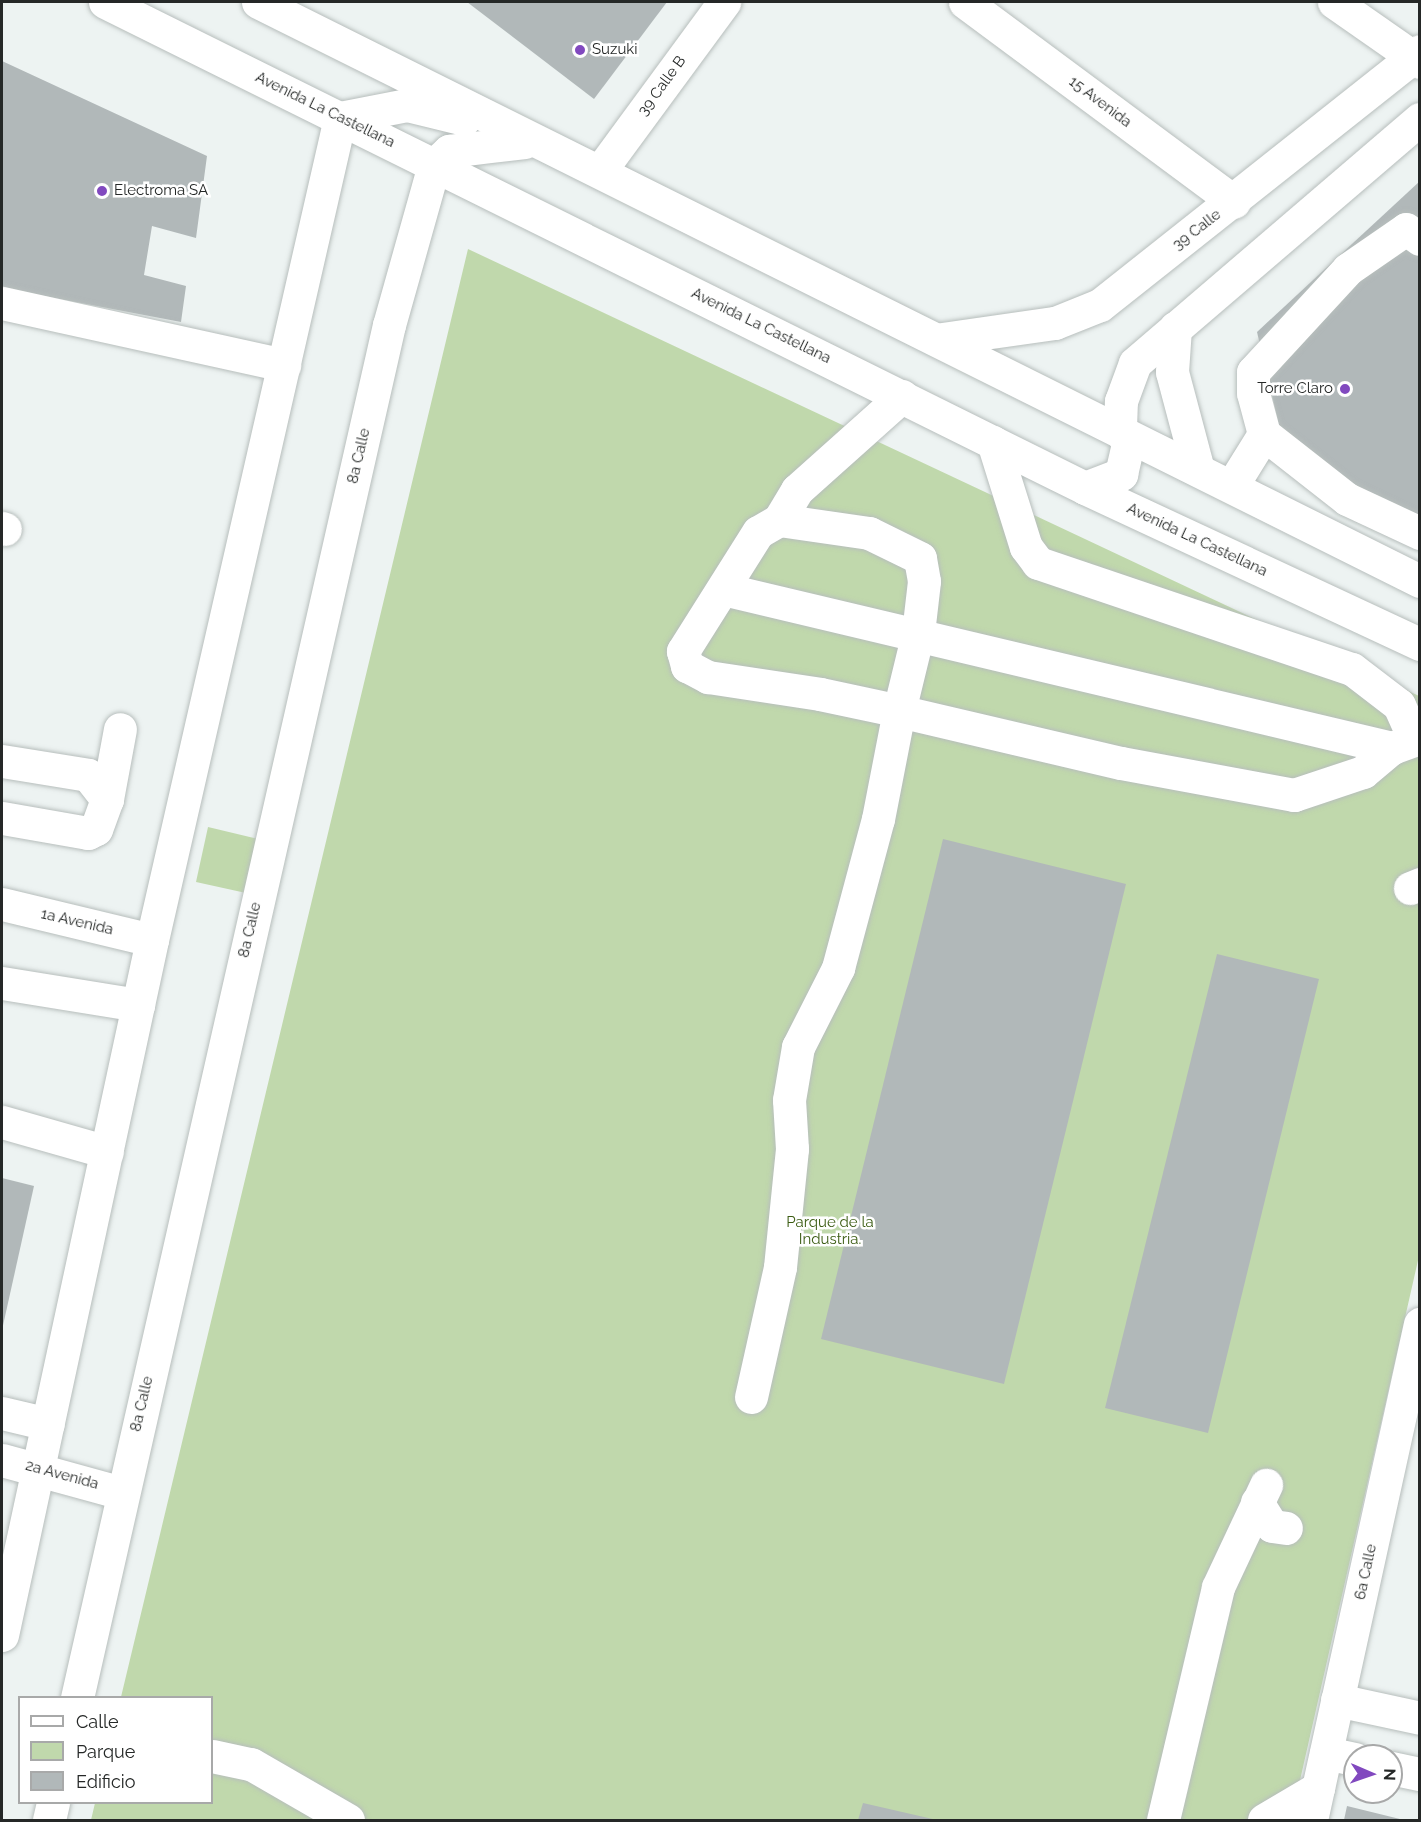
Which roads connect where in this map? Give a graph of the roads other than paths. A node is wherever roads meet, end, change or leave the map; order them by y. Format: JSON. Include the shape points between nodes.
{"nodes":[{"id":1,"x":105,"y":2,"type":"edge"},
{"id":2,"x":258,"y":2,"type":"edge"},
{"id":3,"x":724,"y":2,"type":"edge"},
{"id":4,"x":965,"y":2,"type":"edge"},
{"id":5,"x":1334,"y":2,"type":"edge"},
{"id":6,"x":1417,"y":57,"type":"edge"},
{"id":7,"x":340,"y":117,"type":"junction"},
{"id":8,"x":1419,"y":119,"type":"edge"},
{"id":9,"x":524,"y":142,"type":"junction"},
{"id":10,"x":560,"y":151,"type":"junction"},
{"id":11,"x":434,"y":165,"type":"junction"},
{"id":12,"x":600,"y":171,"type":"junction"},
{"id":13,"x":1234,"y":202,"type":"junction"},
{"id":14,"x":1415,"y":229,"type":"edge"},
{"id":15,"x":2,"y":303,"type":"edge"},
{"id":16,"x":1174,"y":328,"type":"junction"},
{"id":17,"x":942,"y":339,"type":"junction"},
{"id":18,"x":284,"y":364,"type":"junction"},
{"id":19,"x":902,"y":396,"type":"junction"},
{"id":20,"x":1120,"y":428,"type":"junction"},
{"id":21,"x":1264,"y":434,"type":"junction"},
{"id":22,"x":993,"y":442,"type":"junction"},
{"id":23,"x":1197,"y":466,"type":"junction"},
{"id":24,"x":1233,"y":484,"type":"junction"},
{"id":25,"x":1085,"y":488,"type":"junction"},
{"id":26,"x":1347,"y":500,"type":"junction"},
{"id":27,"x":779,"y":520,"type":"junction"},
{"id":28,"x":1327,"y":531,"type":"junction"},
{"id":29,"x":1419,"y":533,"type":"edge"},
{"id":30,"x":1419,"y":581,"type":"edge"},
{"id":31,"x":723,"y":589,"type":"junction"},
{"id":32,"x":918,"y":633,"type":"junction"},
{"id":33,"x":1419,"y":644,"type":"edge"},
{"id":34,"x":899,"y":711,"type":"junction"},
{"id":35,"x":120,"y":729,"type":"dead end"},
{"id":36,"x":1408,"y":741,"type":"edge"},
{"id":37,"x":2,"y":760,"type":"edge"},
{"id":38,"x":107,"y":799,"type":"junction"},
{"id":39,"x":2,"y":818,"type":"edge"},
{"id":40,"x":2,"y":904,"type":"edge"},
{"id":41,"x":152,"y":940,"type":"junction"},
{"id":42,"x":2,"y":983,"type":"edge"},
{"id":43,"x":138,"y":1005,"type":"junction"},
{"id":44,"x":2,"y":1122,"type":"edge"},
{"id":45,"x":106,"y":1152,"type":"junction"},
{"id":46,"x":1419,"y":1324,"type":"edge"},
{"id":47,"x":751,"y":1397,"type":"dead end"},
{"id":48,"x":2,"y":1413,"type":"edge"},
{"id":49,"x":48,"y":1424,"type":"junction"},
{"id":50,"x":2,"y":1460,"type":"edge"},
{"id":51,"x":38,"y":1468,"type":"junction"},
{"id":52,"x":122,"y":1493,"type":"junction"},
{"id":53,"x":1286,"y":1528,"type":"dead end"},
{"id":54,"x":2,"y":1635,"type":"edge"},
{"id":55,"x":76,"y":1696,"type":"edge"},
{"id":56,"x":1337,"y":1700,"type":"junction"},
{"id":57,"x":1419,"y":1718,"type":"edge"},
{"id":58,"x":213,"y":1756,"type":"edge"},
{"id":59,"x":1340,"y":1756,"type":"edge"},
{"id":60,"x":1403,"y":1771,"type":"edge"},
{"id":61,"x":1419,"y":1774,"type":"edge"},
{"id":62,"x":1318,"y":1788,"type":"junction"},
{"id":63,"x":53,"y":1804,"type":"edge"},
{"id":64,"x":49,"y":1821,"type":"edge"},
{"id":65,"x":348,"y":1821,"type":"edge"},
{"id":66,"x":1163,"y":1821,"type":"edge"},
{"id":67,"x":1264,"y":1821,"type":"edge"},
{"id":68,"x":1311,"y":1821,"type":"edge"}],
"edges":[{"from":1,"to":7,"type":"street","name":"Avenida La Castellana"},
{"from":2,"to":10,"type":"street"},
{"from":3,"to":12,"type":"street","name":"39 Calle B"},
{"from":4,"to":13,"type":"street","name":"15 Avenida"},
{"from":5,"to":6,"type":"street"},
{"from":6,"to":13,"type":"street","name":"39 Calle"},
{"from":7,"to":9,"type":"street","via":[[407,105],[447,112]]},
{"from":7,"to":11,"type":"street","name":"Avenida La Castellana"},
{"from":7,"to":18,"type":"street"},
{"from":8,"to":16,"type":"street"},
{"from":9,"to":10,"type":"street"},
{"from":9,"to":11,"type":"street","via":[[449,151]]},
{"from":10,"to":12,"type":"street"},
{"from":11,"to":19,"type":"street","name":"Avenida La Castellana"},
{"from":11,"to":52,"type":"street","name":"8a Calle","via":[[388,325]]},
{"from":12,"to":17,"type":"street"},
{"from":13,"to":17,"type":"street","name":"39 Calle","via":[[1080,317]]},
{"from":14,"to":21,"type":"street","via":[[1348,269],[1253,372],[1252,393]]},
{"from":15,"to":18,"type":"street"},
{"from":16,"to":20,"type":"street","via":[[1135,363],[1124,391]]},
{"from":16,"to":23,"type":"street","via":[[1172,372]]},
{"from":17,"to":20,"type":"street"},
{"from":18,"to":41,"type":"street"},
{"from":19,"to":22,"type":"street","name":"Avenida La Castellana"},
{"from":19,"to":27,"type":"street","via":[[797,490]]},
{"from":20,"to":23,"type":"street"},
{"from":20,"to":25,"type":"street","via":[[1128,444],[1121,474]]},
{"from":21,"to":24,"type":"street"},
{"from":21,"to":26,"type":"street"},
{"from":22,"to":25,"type":"street","name":"Avenida La Castellana"},
{"from":22,"to":36,"type":"street","via":[[1026,547],[1038,563],[1352,669],[1399,705]]},
{"from":23,"to":24,"type":"street"},
{"from":24,"to":28,"type":"street"},
{"from":25,"to":33,"type":"street","name":"Avenida La Castellana"},
{"from":26,"to":28,"type":"street"},
{"from":26,"to":29,"type":"street"},
{"from":27,"to":31,"type":"street","via":[[758,532]]},
{"from":27,"to":32,"type":"street","via":[[869,533],[920,558],[924,581]]},
{"from":28,"to":30,"type":"street"},
{"from":31,"to":32,"type":"street"},
{"from":31,"to":34,"type":"street","via":[[683,651],[687,666],[708,677]]},
{"from":32,"to":34,"type":"street"},
{"from":32,"to":36,"type":"street"},
{"from":34,"to":36,"type":"street","via":[[1121,763],[1294,795],[1363,772]]},
{"from":34,"to":47,"type":"street","via":[[878,819],[838,968],[798,1047],[789,1100],[792,1149],[780,1267]]},
{"from":35,"to":38,"type":"street"},
{"from":37,"to":38,"type":"street","via":[[87,775]]},
{"from":38,"to":39,"type":"street","via":[[96,829],[88,833]]},
{"from":40,"to":41,"type":"street","name":"1a Avenida"},
{"from":41,"to":43,"type":"street"},
{"from":42,"to":43,"type":"street"},
{"from":43,"to":45,"type":"street"},
{"from":44,"to":45,"type":"street"},
{"from":45,"to":49,"type":"street"},
{"from":46,"to":56,"type":"street","name":"6a Calle"},
{"from":48,"to":49,"type":"street"},
{"from":49,"to":51,"type":"street"},
{"from":50,"to":51,"type":"street","name":"2a Avenida"},
{"from":51,"to":52,"type":"street","name":"2a Avenida"},
{"from":51,"to":54,"type":"street"},
{"from":52,"to":55,"type":"street","name":"8a Calle"},
{"from":53,"to":66,"type":"street","via":[[1272,1526],[1262,1494],[1218,1587]]},
{"from":56,"to":57,"type":"street"},
{"from":56,"to":59,"type":"street","name":"6a Calle"},
{"from":58,"to":65,"type":"street","via":[[250,1764]]},
{"from":59,"to":62,"type":"street","name":"6a Calle"},
{"from":60,"to":61,"type":"street"},
{"from":62,"to":67,"type":"street"},
{"from":62,"to":68,"type":"street","name":"6a Calle"},
{"from":63,"to":64,"type":"street"}]}
